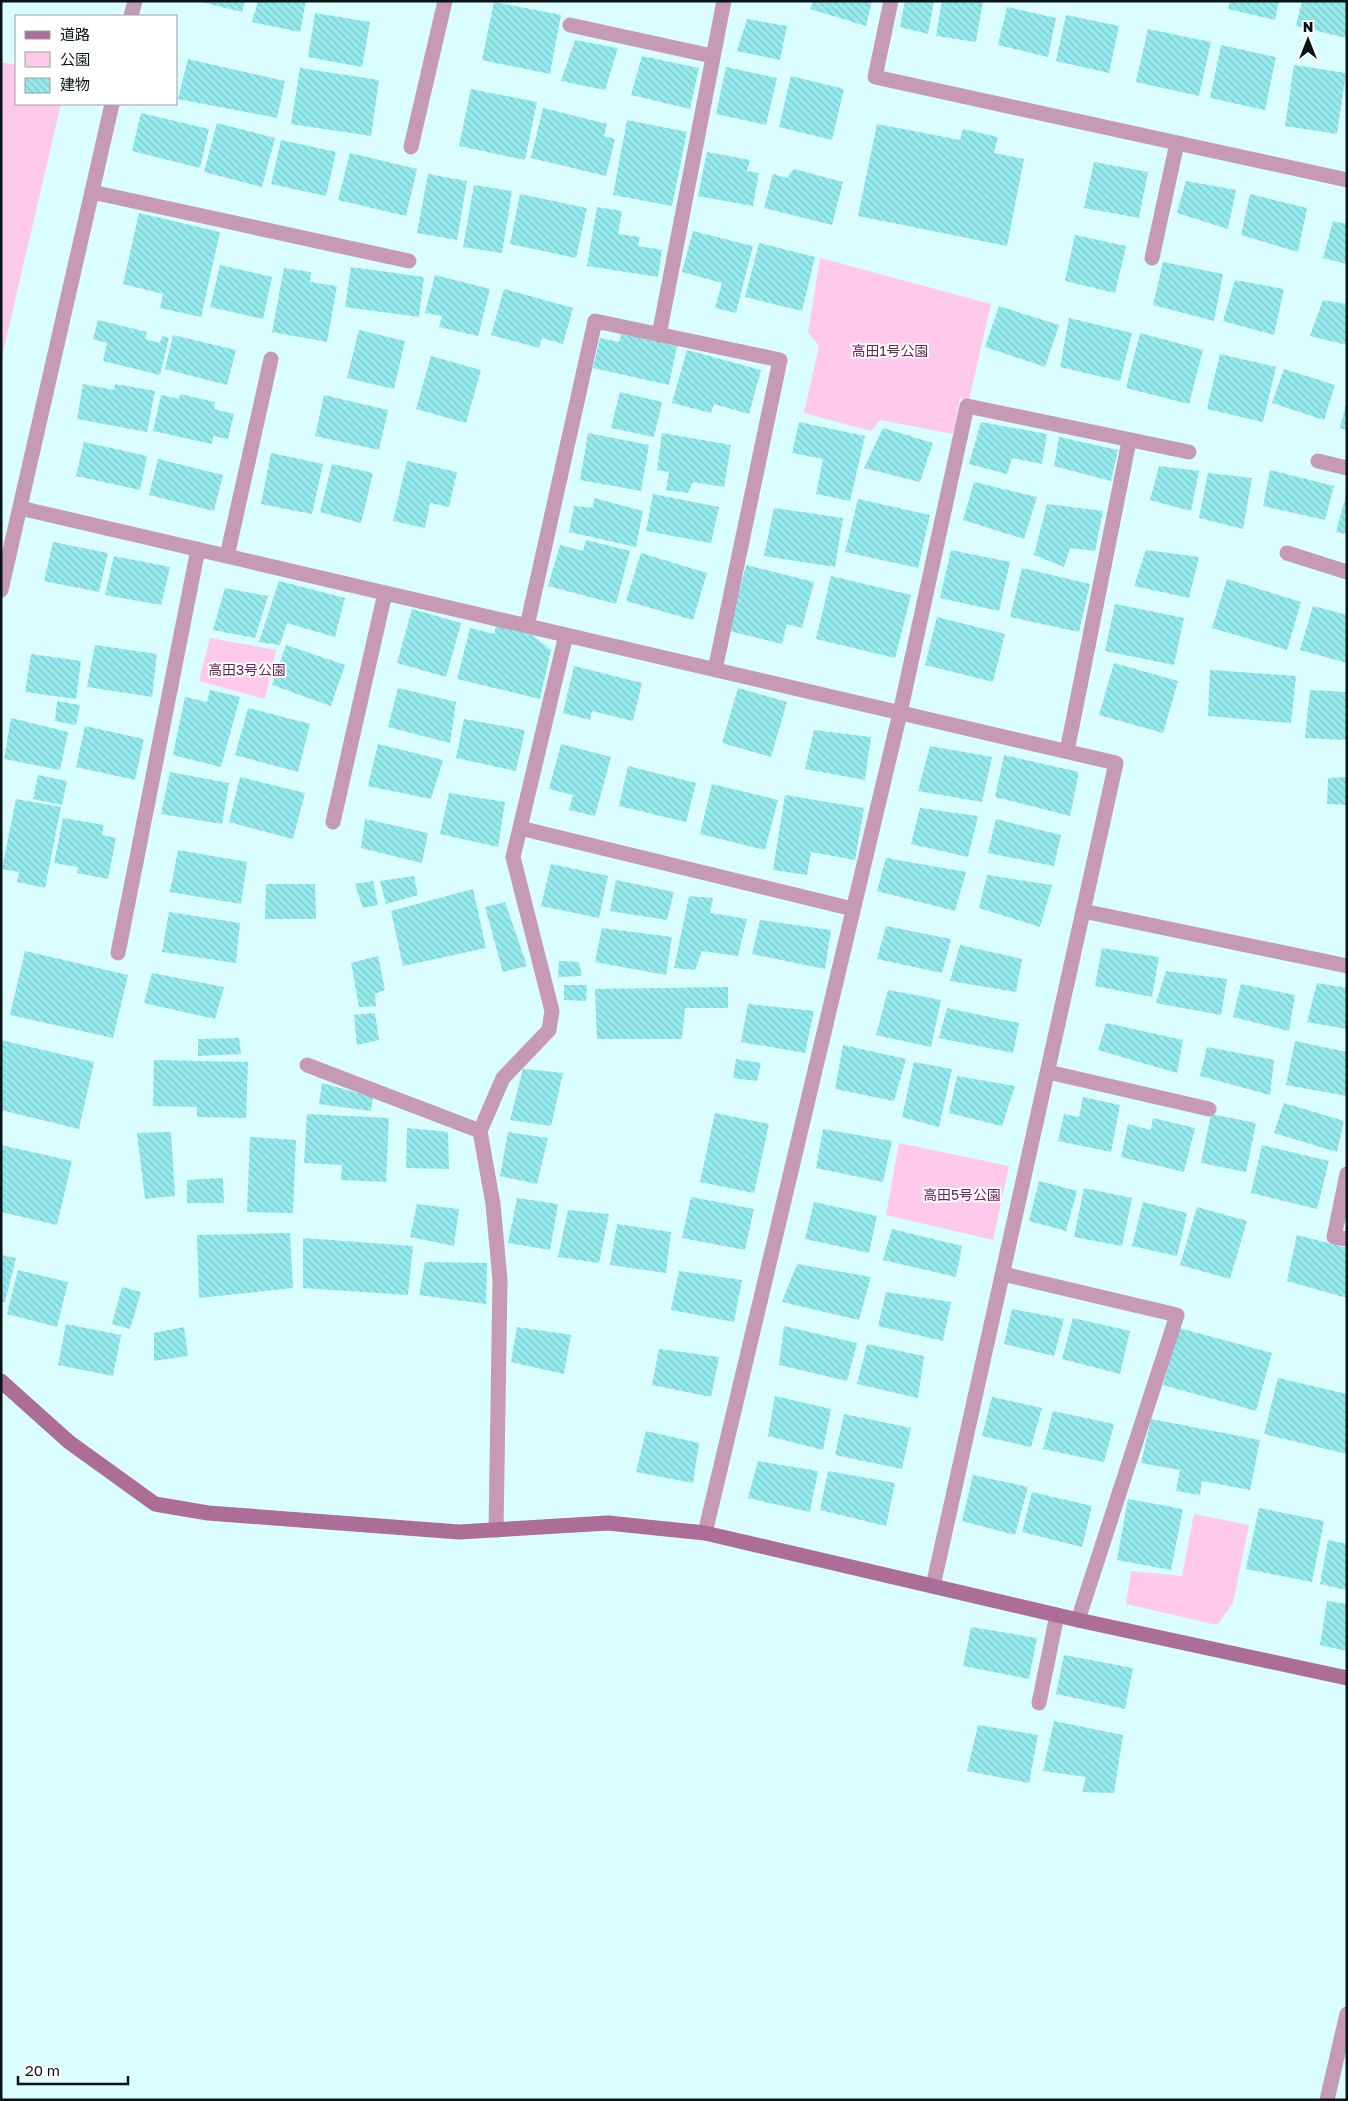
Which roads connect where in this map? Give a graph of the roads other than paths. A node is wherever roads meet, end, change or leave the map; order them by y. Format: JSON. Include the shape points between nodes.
{"nodes":[{"id":1,"x":135,"y":1,"type":"edge"},
{"id":2,"x":445,"y":1,"type":"edge"},
{"id":3,"x":724,"y":1,"type":"edge"},
{"id":4,"x":891,"y":1,"type":"edge"},
{"id":5,"x":131,"y":15,"type":"edge"},
{"id":6,"x":570,"y":25,"type":"dead end"},
{"id":7,"x":712,"y":56,"type":"junction"},
{"id":8,"x":112,"y":105,"type":"edge"},
{"id":9,"x":1178,"y":143,"type":"junction"},
{"id":10,"x":411,"y":147,"type":"dead end"},
{"id":11,"x":1347,"y":180,"type":"edge"},
{"id":12,"x":92,"y":192,"type":"junction"},
{"id":13,"x":1152,"y":258,"type":"dead end"},
{"id":14,"x":409,"y":261,"type":"dead end"},
{"id":15,"x":660,"y":334,"type":"junction"},
{"id":16,"x":271,"y":359,"type":"dead end"},
{"id":17,"x":1130,"y":440,"type":"junction"},
{"id":18,"x":1189,"y":452,"type":"dead end"},
{"id":19,"x":1318,"y":461,"type":"dead end"},
{"id":20,"x":1347,"y":468,"type":"edge"},
{"id":21,"x":20,"y":508,"type":"junction"},
{"id":22,"x":198,"y":549,"type":"junction"},
{"id":23,"x":1287,"y":553,"type":"dead end"},
{"id":24,"x":228,"y":556,"type":"junction"},
{"id":25,"x":1347,"y":572,"type":"edge"},
{"id":26,"x":1,"y":590,"type":"edge"},
{"id":27,"x":385,"y":593,"type":"junction"},
{"id":28,"x":527,"y":626,"type":"junction"},
{"id":29,"x":566,"y":635,"type":"junction"},
{"id":30,"x":715,"y":670,"type":"junction"},
{"id":31,"x":900,"y":713,"type":"junction"},
{"id":32,"x":1068,"y":751,"type":"junction"},
{"id":33,"x":333,"y":822,"type":"dead end"},
{"id":34,"x":520,"y":828,"type":"junction"},
{"id":35,"x":853,"y":910,"type":"junction"},
{"id":36,"x":1083,"y":911,"type":"junction"},
{"id":37,"x":118,"y":953,"type":"dead end"},
{"id":38,"x":1347,"y":966,"type":"edge"},
{"id":39,"x":307,"y":1065,"type":"dead end"},
{"id":40,"x":1048,"y":1072,"type":"junction"},
{"id":41,"x":1209,"y":1109,"type":"dead end"},
{"id":42,"x":480,"y":1131,"type":"junction"},
{"id":43,"x":1347,"y":1174,"type":"edge"},
{"id":44,"x":1347,"y":1240,"type":"edge"},
{"id":45,"x":1003,"y":1274,"type":"junction"},
{"id":46,"x":1,"y":1381,"type":"edge"},
{"id":47,"x":496,"y":1530,"type":"junction"},
{"id":48,"x":705,"y":1532,"type":"junction"},
{"id":49,"x":933,"y":1586,"type":"junction"},
{"id":50,"x":1057,"y":1615,"type":"junction"},
{"id":51,"x":1078,"y":1620,"type":"junction"},
{"id":52,"x":1347,"y":1678,"type":"edge"},
{"id":53,"x":1039,"y":1703,"type":"dead end"},
{"id":54,"x":1347,"y":2014,"type":"edge"},
{"id":55,"x":1327,"y":2100,"type":"edge"}],
"edges":[{"from":1,"to":5,"type":"street"},
{"from":2,"to":10,"type":"street"},
{"from":3,"to":7,"type":"street"},
{"from":4,"to":9,"type":"street","via":[[875,77]]},
{"from":6,"to":7,"type":"street"},
{"from":7,"to":15,"type":"street"},
{"from":8,"to":12,"type":"street"},
{"from":9,"to":11,"type":"street"},
{"from":9,"to":13,"type":"street"},
{"from":12,"to":14,"type":"street"},
{"from":12,"to":21,"type":"street"},
{"from":15,"to":28,"type":"street","via":[[595,320]]},
{"from":15,"to":30,"type":"street","via":[[780,360]]},
{"from":16,"to":24,"type":"street"},
{"from":17,"to":18,"type":"street"},
{"from":17,"to":31,"type":"street","via":[[967,406]]},
{"from":17,"to":32,"type":"street"},
{"from":19,"to":20,"type":"street"},
{"from":21,"to":22,"type":"street"},
{"from":21,"to":26,"type":"street"},
{"from":22,"to":24,"type":"street"},
{"from":22,"to":37,"type":"street"},
{"from":23,"to":25,"type":"street"},
{"from":24,"to":27,"type":"street"},
{"from":27,"to":28,"type":"street"},
{"from":27,"to":33,"type":"street"},
{"from":28,"to":29,"type":"street"},
{"from":29,"to":30,"type":"street"},
{"from":29,"to":34,"type":"street"},
{"from":30,"to":31,"type":"street"},
{"from":31,"to":32,"type":"street"},
{"from":31,"to":35,"type":"street"},
{"from":32,"to":36,"type":"street","via":[[1116,763]]},
{"from":34,"to":35,"type":"street"},
{"from":34,"to":42,"type":"street","via":[[513,857],[552,1011],[550,1030],[503,1078]]},
{"from":35,"to":48,"type":"street"},
{"from":36,"to":38,"type":"street"},
{"from":36,"to":40,"type":"street"},
{"from":39,"to":42,"type":"street"},
{"from":40,"to":41,"type":"street"},
{"from":40,"to":45,"type":"street"},
{"from":42,"to":47,"type":"street","via":[[493,1204],[500,1280]]},
{"from":43,"to":44,"type":"street","via":[[1334,1236]]},
{"from":45,"to":49,"type":"street"},
{"from":45,"to":51,"type":"street","via":[[1177,1315]]},
{"from":46,"to":47,"type":"street","via":[[69,1442],[155,1504],[247,1516],[459,1532]]},
{"from":47,"to":48,"type":"street","via":[[608,1523]]},
{"from":48,"to":49,"type":"street"},
{"from":49,"to":50,"type":"street"},
{"from":50,"to":51,"type":"street"},
{"from":50,"to":53,"type":"street"},
{"from":51,"to":52,"type":"street"},
{"from":54,"to":55,"type":"street"}]}
